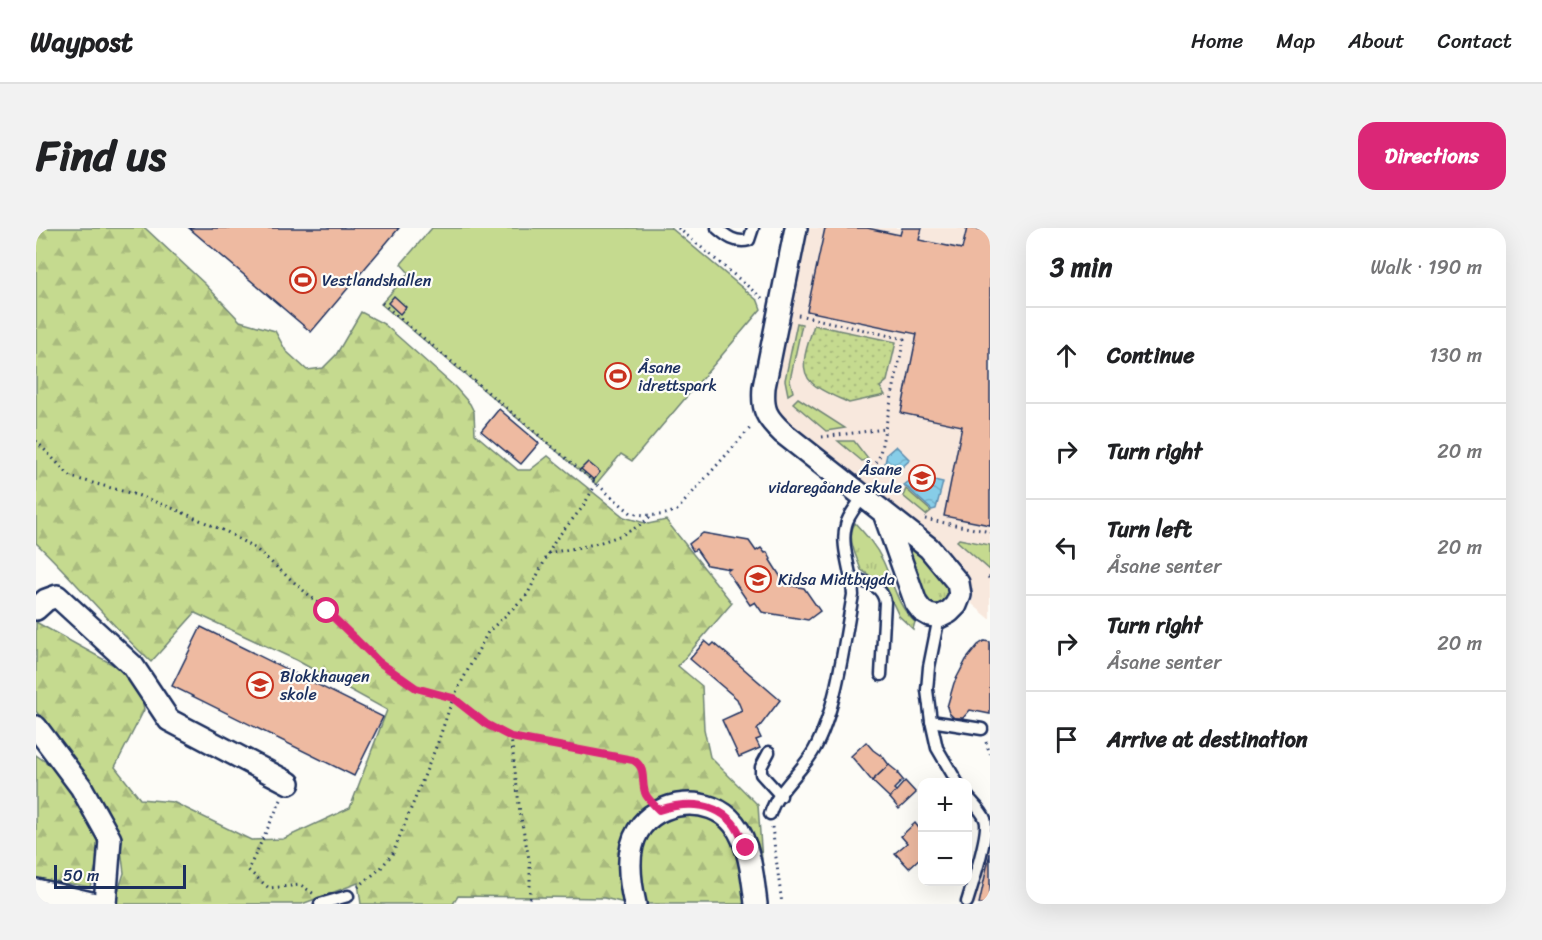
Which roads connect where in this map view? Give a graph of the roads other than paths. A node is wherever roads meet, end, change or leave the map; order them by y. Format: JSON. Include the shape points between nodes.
{"nodes":[{"id":1,"x":717,"y":228,"type":"edge"},
{"id":2,"x":753,"y":228,"type":"edge"},
{"id":3,"x":796,"y":228,"type":"edge"},
{"id":4,"x":865,"y":486,"type":"junction"},
{"id":5,"x":884,"y":513,"type":"junction"},
{"id":6,"x":853,"y":578,"type":"junction"},
{"id":7,"x":36,"y":609,"type":"edge"},
{"id":8,"x":939,"y":616,"type":"junction"},
{"id":9,"x":881,"y":675,"type":"dead end"},
{"id":10,"x":931,"y":721,"type":"junction"},
{"id":11,"x":36,"y":727,"type":"edge"},
{"id":12,"x":982,"y":729,"type":"dead end"},
{"id":13,"x":769,"y":752,"type":"dead end"},
{"id":14,"x":954,"y":778,"type":"edge"},
{"id":15,"x":290,"y":783,"type":"road end"},
{"id":16,"x":781,"y":796,"type":"junction"},
{"id":17,"x":972,"y":801,"type":"edge"},
{"id":18,"x":770,"y":814,"type":"road end"},
{"id":19,"x":36,"y":890,"type":"edge"},
{"id":20,"x":348,"y":896,"type":"road end"},
{"id":21,"x":967,"y":902,"type":"dead end"},
{"id":22,"x":323,"y":903,"type":"edge"},
{"id":23,"x":95,"y":904,"type":"edge"},
{"id":24,"x":105,"y":904,"type":"edge"},
{"id":25,"x":635,"y":904,"type":"edge"},
{"id":26,"x":756,"y":904,"type":"edge"}],
"edges":[{"from":1,"to":2,"type":"lane","via":[[741,242],[749,240]]},
{"from":3,"to":4,"type":"street","via":[[767,371],[764,407],[783,433]]},
{"from":4,"to":5,"type":"street"},
{"from":4,"to":6,"type":"lane","via":[[844,534]]},
{"from":5,"to":8,"type":"street","via":[[916,603],[929,615]]},
{"from":5,"to":8,"type":"street","via":[[929,548],[958,583],[960,595],[956,605]]},
{"from":6,"to":9,"type":"lane","via":[[874,585],[883,593]]},
{"from":6,"to":16,"type":"lane","via":[[829,716],[814,751]]},
{"from":7,"to":15,"type":"street","via":[[57,596],[133,666],[169,720]]},
{"from":8,"to":10,"type":"lane","via":[[927,690]]},
{"from":10,"to":12,"type":"lane"},
{"from":10,"to":14,"type":"lane","via":[[937,748]]},
{"from":11,"to":24,"type":"street","via":[[81,787],[110,839]]},
{"from":13,"to":16,"type":"lane","via":[[761,767],[762,774]]},
{"from":16,"to":18,"type":"lane"},
{"from":17,"to":21,"type":"lane","via":[[987,824]]},
{"from":19,"to":23,"type":"street"},
{"from":20,"to":22,"type":"lane"},
{"from":25,"to":26,"type":"street","via":[[630,863],[638,831],[659,810],[686,803],[719,811],[734,825],[746,848]]}]}
